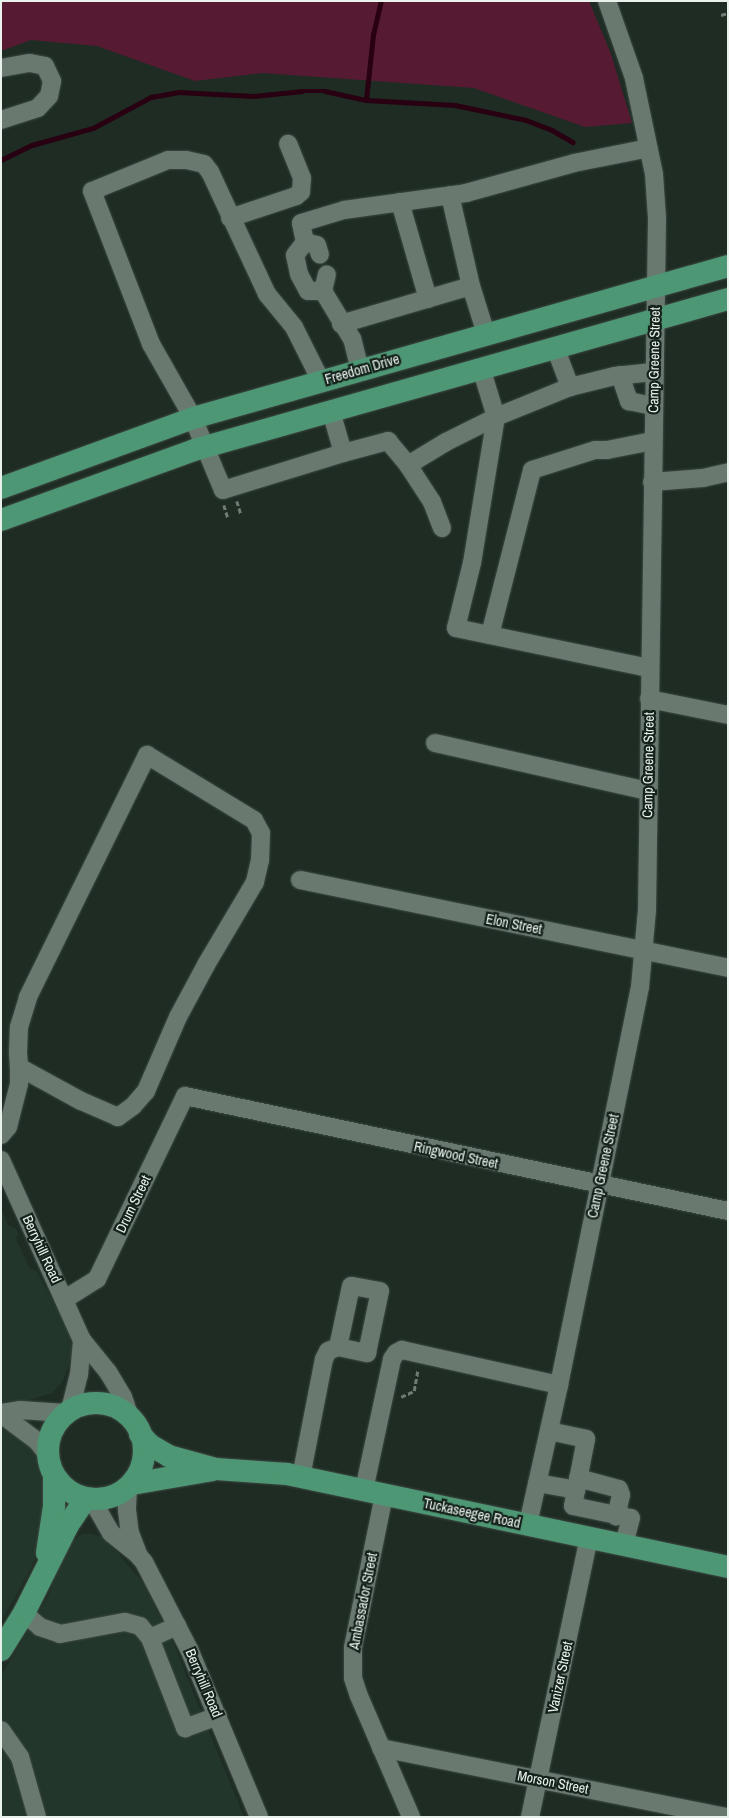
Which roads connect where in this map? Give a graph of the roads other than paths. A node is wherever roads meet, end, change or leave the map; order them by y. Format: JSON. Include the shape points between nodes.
{"nodes":[{"id":1,"x":607,"y":1,"type":"edge"},
{"id":2,"x":1,"y":68,"type":"edge"},
{"id":3,"x":1,"y":120,"type":"edge"},
{"id":4,"x":288,"y":144,"type":"dead end"},
{"id":5,"x":649,"y":148,"type":"junction"},
{"id":6,"x":450,"y":195,"type":"junction"},
{"id":7,"x":400,"y":202,"type":"junction"},
{"id":8,"x":230,"y":218,"type":"junction"},
{"id":9,"x":305,"y":242,"type":"junction"},
{"id":10,"x":320,"y":255,"type":"dead end"},
{"id":11,"x":728,"y":266,"type":"edge"},
{"id":12,"x":327,"y":274,"type":"dead end"},
{"id":13,"x":471,"y":286,"type":"junction"},
{"id":14,"x":655,"y":286,"type":"junction"},
{"id":15,"x":323,"y":291,"type":"junction"},
{"id":16,"x":428,"y":299,"type":"junction"},
{"id":17,"x":728,"y":299,"type":"edge"},
{"id":18,"x":654,"y":319,"type":"junction"},
{"id":19,"x":341,"y":324,"type":"junction"},
{"id":20,"x":486,"y":334,"type":"junction"},
{"id":21,"x":555,"y":347,"type":"junction"},
{"id":22,"x":481,"y":368,"type":"junction"},
{"id":23,"x":360,"y":370,"type":"junction"},
{"id":24,"x":654,"y":372,"type":"junction"},
{"id":25,"x":620,"y":375,"type":"junction"},
{"id":26,"x":321,"y":381,"type":"junction"},
{"id":27,"x":570,"y":387,"type":"junction"},
{"id":28,"x":653,"y":406,"type":"junction"},
{"id":29,"x":331,"y":411,"type":"junction"},
{"id":30,"x":496,"y":417,"type":"junction"},
{"id":31,"x":193,"y":418,"type":"junction"},
{"id":32,"x":653,"y":441,"type":"junction"},
{"id":33,"x":205,"y":446,"type":"junction"},
{"id":34,"x":344,"y":453,"type":"junction"},
{"id":35,"x":408,"y":465,"type":"junction"},
{"id":36,"x":728,"y":472,"type":"edge"},
{"id":37,"x":652,"y":482,"type":"junction"},
{"id":38,"x":1,"y":488,"type":"edge"},
{"id":39,"x":1,"y":520,"type":"edge"},
{"id":40,"x":442,"y":528,"type":"dead end"},
{"id":41,"x":490,"y":636,"type":"junction"},
{"id":42,"x":650,"y":668,"type":"junction"},
{"id":43,"x":649,"y":699,"type":"junction"},
{"id":44,"x":728,"y":715,"type":"edge"},
{"id":45,"x":435,"y":743,"type":"dead end"},
{"id":46,"x":648,"y":791,"type":"junction"},
{"id":47,"x":300,"y":880,"type":"dead end"},
{"id":48,"x":644,"y":950,"type":"junction"},
{"id":49,"x":728,"y":968,"type":"edge"},
{"id":50,"x":18,"y":1067,"type":"junction"},
{"id":51,"x":185,"y":1096,"type":"joint"},
{"id":52,"x":1,"y":1135,"type":"edge"},
{"id":53,"x":1,"y":1160,"type":"edge"},
{"id":54,"x":599,"y":1185,"type":"junction"},
{"id":55,"x":728,"y":1211,"type":"edge"},
{"id":56,"x":65,"y":1299,"type":"junction"},
{"id":57,"x":82,"y":1340,"type":"junction"},
{"id":58,"x":338,"y":1347,"type":"dead end"},
{"id":59,"x":559,"y":1385,"type":"junction"},
{"id":60,"x":68,"y":1412,"type":"junction"},
{"id":61,"x":1,"y":1413,"type":"edge"},
{"id":62,"x":135,"y":1426,"type":"junction"},
{"id":63,"x":549,"y":1431,"type":"junction"},
{"id":64,"x":51,"y":1466,"type":"junction"},
{"id":65,"x":216,"y":1469,"type":"junction"},
{"id":66,"x":301,"y":1477,"type":"junction"},
{"id":67,"x":537,"y":1483,"type":"junction"},
{"id":68,"x":130,"y":1486,"type":"junction"},
{"id":69,"x":576,"y":1491,"type":"junction"},
{"id":70,"x":374,"y":1492,"type":"junction"},
{"id":71,"x":89,"y":1498,"type":"junction"},
{"id":72,"x":616,"y":1516,"type":"junction"},
{"id":73,"x":528,"y":1524,"type":"junction"},
{"id":74,"x":567,"y":1533,"type":"junction"},
{"id":75,"x":589,"y":1537,"type":"junction"},
{"id":76,"x":624,"y":1545,"type":"junction"},
{"id":77,"x":138,"y":1555,"type":"junction"},
{"id":78,"x":728,"y":1567,"type":"edge"},
{"id":79,"x":44,"y":1574,"type":"junction"},
{"id":80,"x":24,"y":1613,"type":"junction"},
{"id":81,"x":177,"y":1626,"type":"junction"},
{"id":82,"x":150,"y":1638,"type":"junction"},
{"id":83,"x":1,"y":1650,"type":"edge"},
{"id":84,"x":218,"y":1716,"type":"junction"},
{"id":85,"x":1,"y":1730,"type":"edge"},
{"id":86,"x":381,"y":1748,"type":"junction"},
{"id":87,"x":538,"y":1779,"type":"junction"},
{"id":88,"x":37,"y":1817,"type":"edge"},
{"id":89,"x":259,"y":1817,"type":"edge"},
{"id":90,"x":411,"y":1817,"type":"edge"},
{"id":91,"x":530,"y":1817,"type":"edge"},
{"id":92,"x":725,"y":1817,"type":"edge"}],
"edges":[{"from":1,"to":5,"type":"street","name":"Camp Greene Street","via":[[634,78]]},
{"from":2,"to":3,"type":"street","via":[[30,63],[45,66],[52,81],[49,96],[38,108]]},
{"from":4,"to":8,"type":"street","via":[[302,178],[300,192]]},
{"from":5,"to":6,"type":"street","via":[[574,163]]},
{"from":5,"to":14,"type":"street","name":"Camp Greene Street","via":[[657,218]]},
{"from":6,"to":7,"type":"street"},
{"from":6,"to":13,"type":"street"},
{"from":7,"to":9,"type":"street","via":[[344,210],[301,223]]},
{"from":7,"to":16,"type":"street"},
{"from":8,"to":26,"type":"street","via":[[267,294],[294,327]]},
{"from":8,"to":31,"type":"street","via":[[204,164],[186,160],[168,160],[92,192],[151,344]]},
{"from":9,"to":10,"type":"street","via":[[317,245]]},
{"from":9,"to":15,"type":"street","via":[[294,255],[299,274],[308,291]]},
{"from":11,"to":14,"type":"main road","name":"Freedom Drive"},
{"from":12,"to":15,"type":"street"},
{"from":13,"to":16,"type":"street"},
{"from":13,"to":20,"type":"street"},
{"from":14,"to":18,"type":"street","name":"Camp Greene Street"},
{"from":14,"to":20,"type":"main road","name":"Freedom Drive"},
{"from":15,"to":19,"type":"street"},
{"from":16,"to":19,"type":"street"},
{"from":17,"to":18,"type":"main road"},
{"from":18,"to":21,"type":"main road"},
{"from":18,"to":24,"type":"street","name":"Camp Greene Street"},
{"from":19,"to":23,"type":"street","via":[[352,339]]},
{"from":20,"to":23,"type":"main road","name":"Freedom Drive"},
{"from":21,"to":22,"type":"main road"},
{"from":21,"to":27,"type":"street"},
{"from":22,"to":29,"type":"main road"},
{"from":22,"to":30,"type":"street"},
{"from":23,"to":26,"type":"main road","name":"Freedom Drive"},
{"from":24,"to":25,"type":"street"},
{"from":24,"to":28,"type":"street","name":"Camp Greene Street"},
{"from":25,"to":27,"type":"street"},
{"from":25,"to":28,"type":"street","via":[[629,402]]},
{"from":26,"to":31,"type":"main road","name":"Freedom Drive"},
{"from":27,"to":30,"type":"street"},
{"from":28,"to":32,"type":"street","name":"Camp Greene Street"},
{"from":29,"to":33,"type":"main road"},
{"from":29,"to":34,"type":"street"},
{"from":30,"to":35,"type":"street"},
{"from":30,"to":41,"type":"street","via":[[472,563],[456,628]]},
{"from":31,"to":33,"type":"street"},
{"from":31,"to":38,"type":"main road","name":"Freedom Drive"},
{"from":32,"to":37,"type":"street","name":"Camp Greene Street"},
{"from":32,"to":41,"type":"street","via":[[595,450],[532,470]]},
{"from":33,"to":34,"type":"street","via":[[223,490]]},
{"from":33,"to":39,"type":"main road"},
{"from":34,"to":35,"type":"street","via":[[388,441]]},
{"from":35,"to":40,"type":"street","via":[[432,502]]},
{"from":36,"to":37,"type":"street","via":[[703,478]]},
{"from":37,"to":42,"type":"street","name":"Camp Greene Street"},
{"from":41,"to":42,"type":"street"},
{"from":42,"to":43,"type":"street","name":"Camp Greene Street"},
{"from":43,"to":44,"type":"street"},
{"from":43,"to":46,"type":"street","name":"Camp Greene Street"},
{"from":45,"to":46,"type":"street"},
{"from":46,"to":48,"type":"street","name":"Camp Greene Street"},
{"from":47,"to":48,"type":"street","name":"Elon Street"},
{"from":48,"to":49,"type":"street","name":"Elon Street"},
{"from":48,"to":54,"type":"street","name":"Camp Greene Street","via":[[640,987]]},
{"from":50,"to":50,"type":"street","via":[[19,1027],[28,998],[146,755],[254,820],[261,833],[255,882],[178,1016],[146,1091],[133,1106],[118,1118]]},
{"from":50,"to":52,"type":"street","via":[[19,1084],[8,1127]]},
{"from":51,"to":54,"type":"street","name":"Ringwood Street"},
{"from":51,"to":56,"type":"street","name":"Drum Street","via":[[97,1279]]},
{"from":53,"to":56,"type":"street","name":"Berryhill Road"},
{"from":54,"to":55,"type":"street","name":"Ringwood Street"},
{"from":54,"to":59,"type":"street","name":"Camp Greene Street"},
{"from":56,"to":57,"type":"street","name":"Berryhill Road"},
{"from":57,"to":60,"type":"street","name":"Berryhill Road","via":[[79,1375]]},
{"from":57,"to":62,"type":"street","name":"Berryhill Road","via":[[108,1372]]},
{"from":58,"to":66,"type":"street","via":[[328,1351],[324,1359]]},
{"from":59,"to":63,"type":"street","name":"Camp Greene Street"},
{"from":59,"to":70,"type":"street","name":"Ambassador Street","via":[[402,1350],[396,1353],[392,1359]]},
{"from":60,"to":61,"type":"street","via":[[20,1410]]},
{"from":60,"to":62,"type":"main road","via":[[87,1403],[102,1403],[117,1407]]},
{"from":60,"to":64,"type":"main road","via":[[53,1429],[48,1443]]},
{"from":61,"to":64,"type":"street","via":[[37,1441]]},
{"from":62,"to":65,"type":"main road","name":"Tuckaseegee Road","via":[[150,1445],[169,1456]]},
{"from":62,"to":68,"type":"main road","via":[[144,1445],[143,1461]]},
{"from":63,"to":67,"type":"street","name":"Camp Greene Street"},
{"from":63,"to":69,"type":"street","via":[[586,1439]]},
{"from":64,"to":71,"type":"main road","via":[[73,1494]]},
{"from":64,"to":79,"type":"main road","via":[[54,1506]]},
{"from":65,"to":66,"type":"main road","name":"Tuckaseegee Road"},
{"from":65,"to":68,"type":"main road","name":"Tuckaseegee Road"},
{"from":66,"to":70,"type":"main road","name":"Tuckaseegee Road"},
{"from":67,"to":69,"type":"street"},
{"from":67,"to":73,"type":"street","name":"Camp Greene Street"},
{"from":68,"to":71,"type":"main road","via":[[108,1497]]},
{"from":68,"to":77,"type":"street","name":"Berryhill Road","via":[[127,1510],[130,1533]]},
{"from":69,"to":72,"type":"street"},
{"from":69,"to":72,"type":"street","via":[[618,1489],[621,1495]]},
{"from":69,"to":74,"type":"street"},
{"from":70,"to":73,"type":"main road","name":"Tuckaseegee Road"},
{"from":70,"to":86,"type":"street","name":"Ambassador Street","via":[[352,1658],[353,1678]]},
{"from":71,"to":77,"type":"street","name":"Berryhill Road","via":[[111,1533]]},
{"from":71,"to":79,"type":"main road","via":[[68,1526]]},
{"from":72,"to":76,"type":"street","via":[[631,1518]]},
{"from":73,"to":74,"type":"main road","name":"Tuckaseegee Road"},
{"from":74,"to":75,"type":"main road","name":"Tuckaseegee Road"},
{"from":75,"to":76,"type":"main road","name":"Tuckaseegee Road"},
{"from":75,"to":87,"type":"street","name":"Vanizer Street"},
{"from":76,"to":78,"type":"main road","name":"Tuckaseegee Road"},
{"from":77,"to":81,"type":"street","name":"Berryhill Road"},
{"from":79,"to":80,"type":"main road"},
{"from":80,"to":82,"type":"street","via":[[40,1627],[60,1634],[125,1622],[140,1626]]},
{"from":80,"to":83,"type":"main road"},
{"from":81,"to":82,"type":"street"},
{"from":81,"to":84,"type":"street","name":"Berryhill Road"},
{"from":82,"to":84,"type":"street","via":[[185,1728]]},
{"from":84,"to":89,"type":"street","name":"Berryhill Road"},
{"from":85,"to":88,"type":"street","via":[[20,1757]]},
{"from":86,"to":87,"type":"street","name":"Morson Street"},
{"from":86,"to":90,"type":"street","name":"Ambassador Street"},
{"from":87,"to":91,"type":"street","name":"Vanizer Street"},
{"from":87,"to":92,"type":"street","name":"Morson Street"}]}
